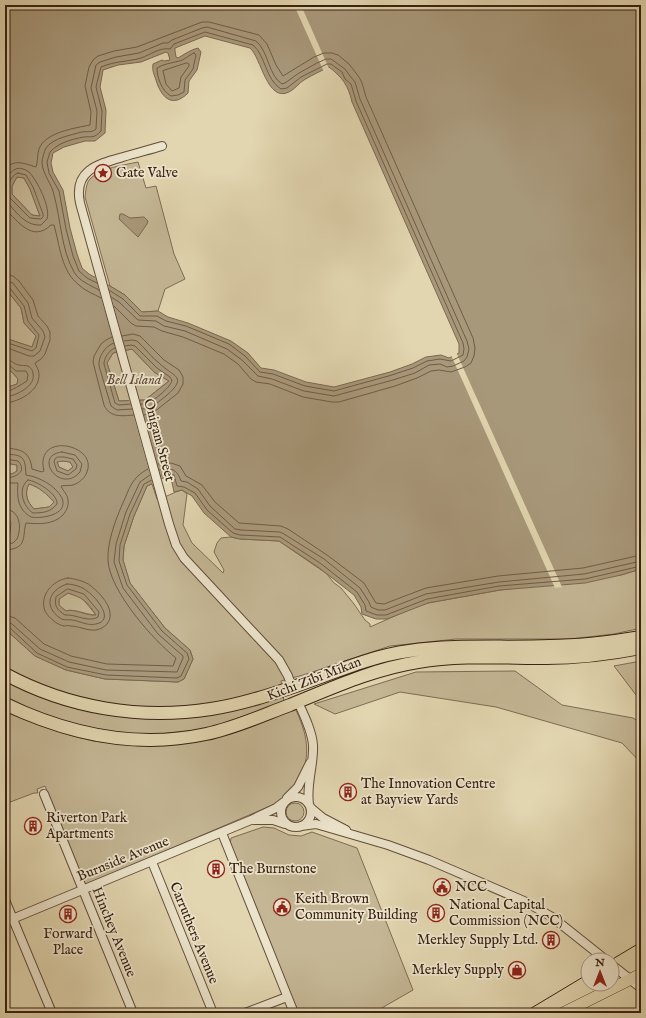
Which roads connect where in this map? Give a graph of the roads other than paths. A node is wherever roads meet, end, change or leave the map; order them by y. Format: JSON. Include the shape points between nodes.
{"nodes":[{"id":1,"x":162,"y":146,"type":"dead end"},
{"id":2,"x":641,"y":637,"type":"edge"},
{"id":3,"x":614,"y":647,"type":"junction"},
{"id":4,"x":641,"y":648,"type":"edge"},
{"id":5,"x":563,"y":652,"type":"junction"},
{"id":6,"x":6,"y":675,"type":"edge"},
{"id":7,"x":292,"y":687,"type":"junction"},
{"id":8,"x":298,"y":702,"type":"junction"},
{"id":9,"x":6,"y":705,"type":"edge"},
{"id":10,"x":311,"y":761,"type":"junction"},
{"id":11,"x":44,"y":794,"type":"dead end"},
{"id":12,"x":285,"y":800,"type":"junction"},
{"id":13,"x":310,"y":806,"type":"junction"},
{"id":14,"x":251,"y":820,"type":"junction"},
{"id":15,"x":286,"y":824,"type":"junction"},
{"id":16,"x":301,"y":826,"type":"junction"},
{"id":17,"x":222,"y":833,"type":"junction"},
{"id":18,"x":355,"y":834,"type":"junction"},
{"id":19,"x":152,"y":862,"type":"junction"},
{"id":20,"x":83,"y":890,"type":"junction"},
{"id":21,"x":5,"y":900,"type":"edge"},
{"id":22,"x":9,"y":920,"type":"edge"},
{"id":23,"x":596,"y":952,"type":"edge"},
{"id":24,"x":620,"y":971,"type":"edge"},
{"id":25,"x":641,"y":974,"type":"edge"},
{"id":26,"x":630,"y":979,"type":"junction"},
{"id":27,"x":641,"y":988,"type":"edge"},
{"id":28,"x":287,"y":996,"type":"junction"},
{"id":29,"x":52,"y":1013,"type":"edge"},
{"id":30,"x":133,"y":1013,"type":"edge"},
{"id":31,"x":212,"y":1013,"type":"edge"},
{"id":32,"x":245,"y":1013,"type":"edge"},
{"id":33,"x":294,"y":1013,"type":"edge"},
{"id":34,"x":564,"y":1013,"type":"edge"}],
"edges":[{"from":1,"to":7,"type":"street","name":"Onigam Street","via":[[92,168],[80,183],[79,197],[168,524],[179,551],[190,566],[279,660]]},
{"from":2,"to":3,"type":"highway","name":"Kichi Zībī Mīkan"},
{"from":3,"to":4,"type":"highway","name":"Kichi Zībī Mīkan"},
{"from":3,"to":5,"type":"highway","name":"Kichi Zībī Mīkan"},
{"from":5,"to":7,"type":"highway","name":"Kichi Zībī Mīkan","via":[[454,647],[407,651],[375,658]]},
{"from":5,"to":8,"type":"highway","name":"Kichi Zībī Mīkan","via":[[461,658],[401,665],[361,676]]},
{"from":6,"to":7,"type":"highway","name":"Kichi Zībī Mīkan","via":[[50,695],[83,704],[156,713],[193,712],[226,706]]},
{"from":7,"to":8,"type":"highway"},
{"from":8,"to":9,"type":"highway","name":"Kichi Zībī Mīkan","via":[[211,733],[152,740],[111,738],[75,731]]},
{"from":8,"to":10,"type":"street","via":[[311,737]]},
{"from":10,"to":12,"type":"street","name":"Burnside Avenue","via":[[298,787]]},
{"from":10,"to":13,"type":"street","via":[[308,788]]},
{"from":11,"to":20,"type":"street","name":"Hinchey Avenue"},
{"from":12,"to":13,"type":"street","via":[[300,797]]},
{"from":12,"to":14,"type":"street","name":"Burnside Avenue","via":[[276,808]]},
{"from":12,"to":15,"type":"street","via":[[280,815]]},
{"from":13,"to":16,"type":"street","via":[[310,818]]},
{"from":13,"to":18,"type":"street","via":[[323,818]]},
{"from":14,"to":15,"type":"street","name":"Burnside Avenue","via":[[273,820]]},
{"from":14,"to":17,"type":"street","name":"Burnside Avenue"},
{"from":15,"to":16,"type":"street","via":[[293,827]]},
{"from":16,"to":18,"type":"street","via":[[316,824]]},
{"from":17,"to":19,"type":"street","name":"Burnside Avenue"},
{"from":17,"to":28,"type":"street"},
{"from":18,"to":23,"type":"street","via":[[422,858],[530,904],[552,917]]},
{"from":19,"to":20,"type":"street","name":"Burnside Avenue"},
{"from":19,"to":31,"type":"street","name":"Carruthers Avenue"},
{"from":20,"to":22,"type":"street","name":"Burnside Avenue"},
{"from":20,"to":30,"type":"street","name":"Hinchey Avenue"},
{"from":21,"to":22,"type":"street"},
{"from":22,"to":29,"type":"street"},
{"from":24,"to":26,"type":"street"},
{"from":25,"to":26,"type":"main road"},
{"from":26,"to":27,"type":"street"},
{"from":26,"to":34,"type":"main road"},
{"from":28,"to":32,"type":"street"},
{"from":28,"to":33,"type":"street"}]}
